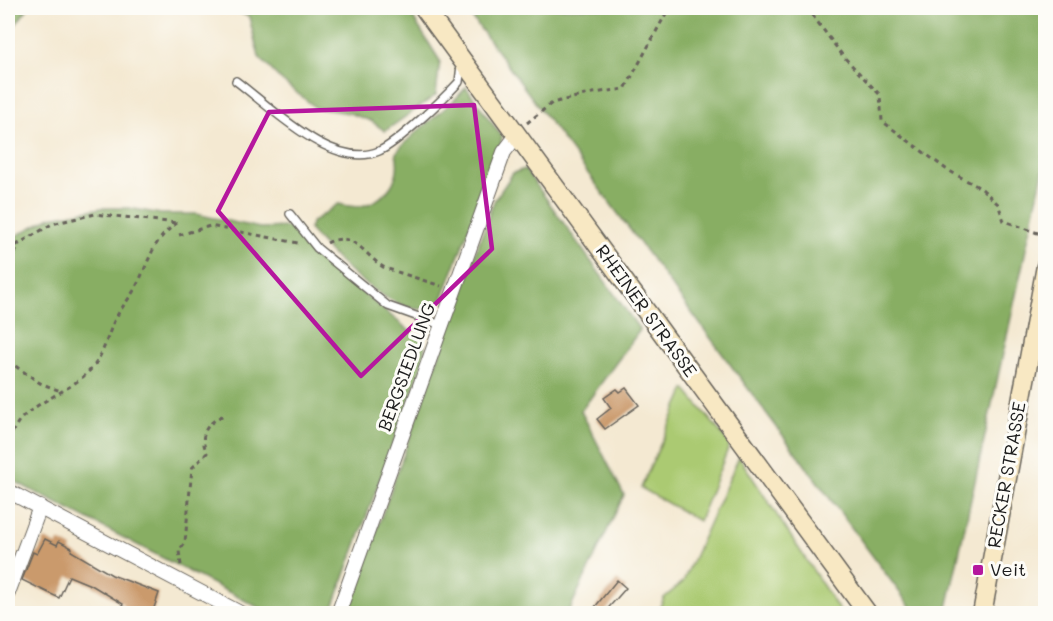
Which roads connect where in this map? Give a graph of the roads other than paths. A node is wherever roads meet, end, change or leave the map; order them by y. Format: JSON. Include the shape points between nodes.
{"nodes":[{"id":1,"x":424,"y":8,"type":"edge"},
{"id":2,"x":460,"y":56,"type":"junction"},
{"id":3,"x":236,"y":81,"type":"dead end"},
{"id":4,"x":517,"y":135,"type":"junction"},
{"id":5,"x":290,"y":214,"type":"dead end"},
{"id":6,"x":1046,"y":266,"type":"edge"},
{"id":7,"x":441,"y":325,"type":"junction"},
{"id":8,"x":1040,"y":332,"type":"edge"},
{"id":9,"x":8,"y":491,"type":"edge"},
{"id":10,"x":40,"y":507,"type":"junction"},
{"id":11,"x":8,"y":593,"type":"edge"},
{"id":12,"x":242,"y":614,"type":"edge"},
{"id":13,"x":338,"y":614,"type":"edge"},
{"id":14,"x":868,"y":614,"type":"edge"},
{"id":15,"x":982,"y":614,"type":"edge"}],
"edges":[{"from":1,"to":2,"type":"main road","name":"RHEINER STRASSE"},
{"from":2,"to":3,"type":"lane","via":[[459,82],[449,93],[379,151],[349,156],[321,146]]},
{"from":2,"to":4,"type":"main road","name":"RHEINER STRASSE"},
{"from":4,"to":7,"type":"street","name":"BERGSIEDLUNG","via":[[504,152]]},
{"from":4,"to":14,"type":"main road","name":"RHEINER STRASSE"},
{"from":5,"to":7,"type":"lane","via":[[317,248],[388,306]]},
{"from":6,"to":8,"type":"main road","name":"RECKER STRASSE"},
{"from":7,"to":13,"type":"street","name":"BERGSIEDLUNG"},
{"from":8,"to":15,"type":"main road","name":"RECKER STRASSE"},
{"from":9,"to":10,"type":"street"},
{"from":10,"to":11,"type":"street"},
{"from":10,"to":12,"type":"street"}]}
